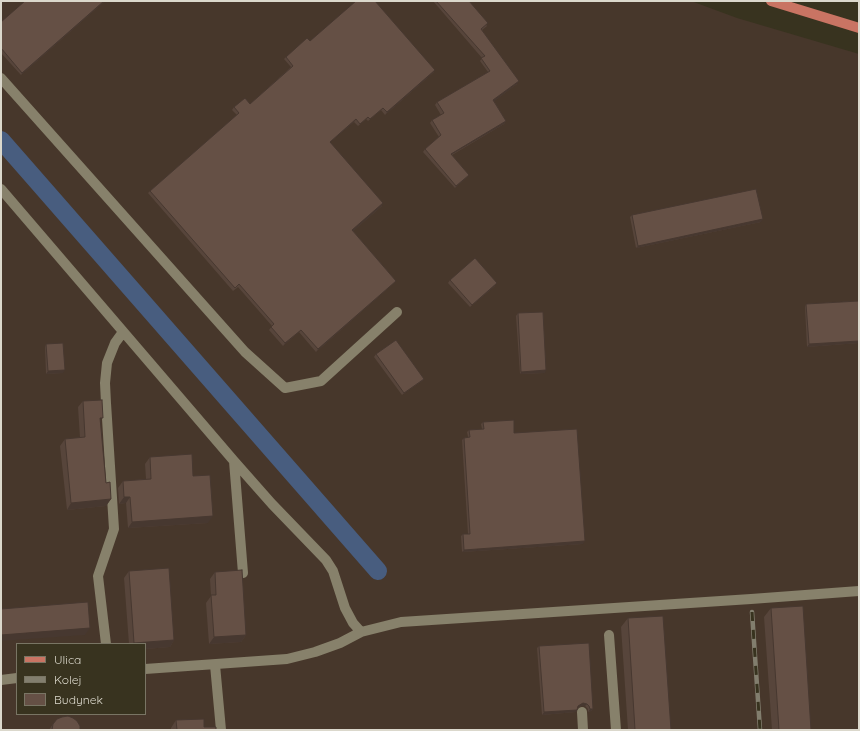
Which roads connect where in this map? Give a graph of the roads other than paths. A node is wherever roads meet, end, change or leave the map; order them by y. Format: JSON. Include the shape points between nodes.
{"nodes":[{"id":1,"x":771,"y":1,"type":"edge"},
{"id":2,"x":859,"y":28,"type":"edge"},
{"id":3,"x":1,"y":78,"type":"edge"},
{"id":4,"x":1,"y":189,"type":"edge"},
{"id":5,"x":397,"y":312,"type":"dead end"},
{"id":6,"x":124,"y":332,"type":"junction"},
{"id":7,"x":234,"y":460,"type":"junction"},
{"id":8,"x":243,"y":572,"type":"edge"},
{"id":9,"x":859,"y":591,"type":"edge"},
{"id":10,"x":361,"y":632,"type":"junction"},
{"id":11,"x":609,"y":635,"type":"dead end"},
{"id":12,"x":106,"y":643,"type":"edge"},
{"id":13,"x":215,"y":665,"type":"junction"},
{"id":14,"x":146,"y":669,"type":"edge"},
{"id":15,"x":16,"y":678,"type":"edge"},
{"id":16,"x":1,"y":680,"type":"edge"},
{"id":17,"x":582,"y":712,"type":"dead end"},
{"id":18,"x":221,"y":730,"type":"edge"},
{"id":19,"x":582,"y":730,"type":"edge"},
{"id":20,"x":616,"y":730,"type":"edge"}],
"edges":[{"from":1,"to":2,"type":"main road"},
{"from":3,"to":5,"type":"lane","via":[[244,352],[285,388],[321,381]]},
{"from":4,"to":6,"type":"lane"},
{"from":6,"to":7,"type":"lane"},
{"from":6,"to":12,"type":"lane","via":[[115,343],[107,363],[105,383],[114,529],[98,576]]},
{"from":7,"to":8,"type":"lane"},
{"from":7,"to":10,"type":"lane","via":[[326,560],[333,571],[345,608]]},
{"from":9,"to":10,"type":"lane","via":[[802,600],[401,622]]},
{"from":10,"to":13,"type":"lane","via":[[340,643],[287,659]]},
{"from":11,"to":20,"type":"lane"},
{"from":13,"to":14,"type":"lane"},
{"from":13,"to":18,"type":"lane"},
{"from":15,"to":16,"type":"lane"},
{"from":17,"to":19,"type":"lane"}]}
